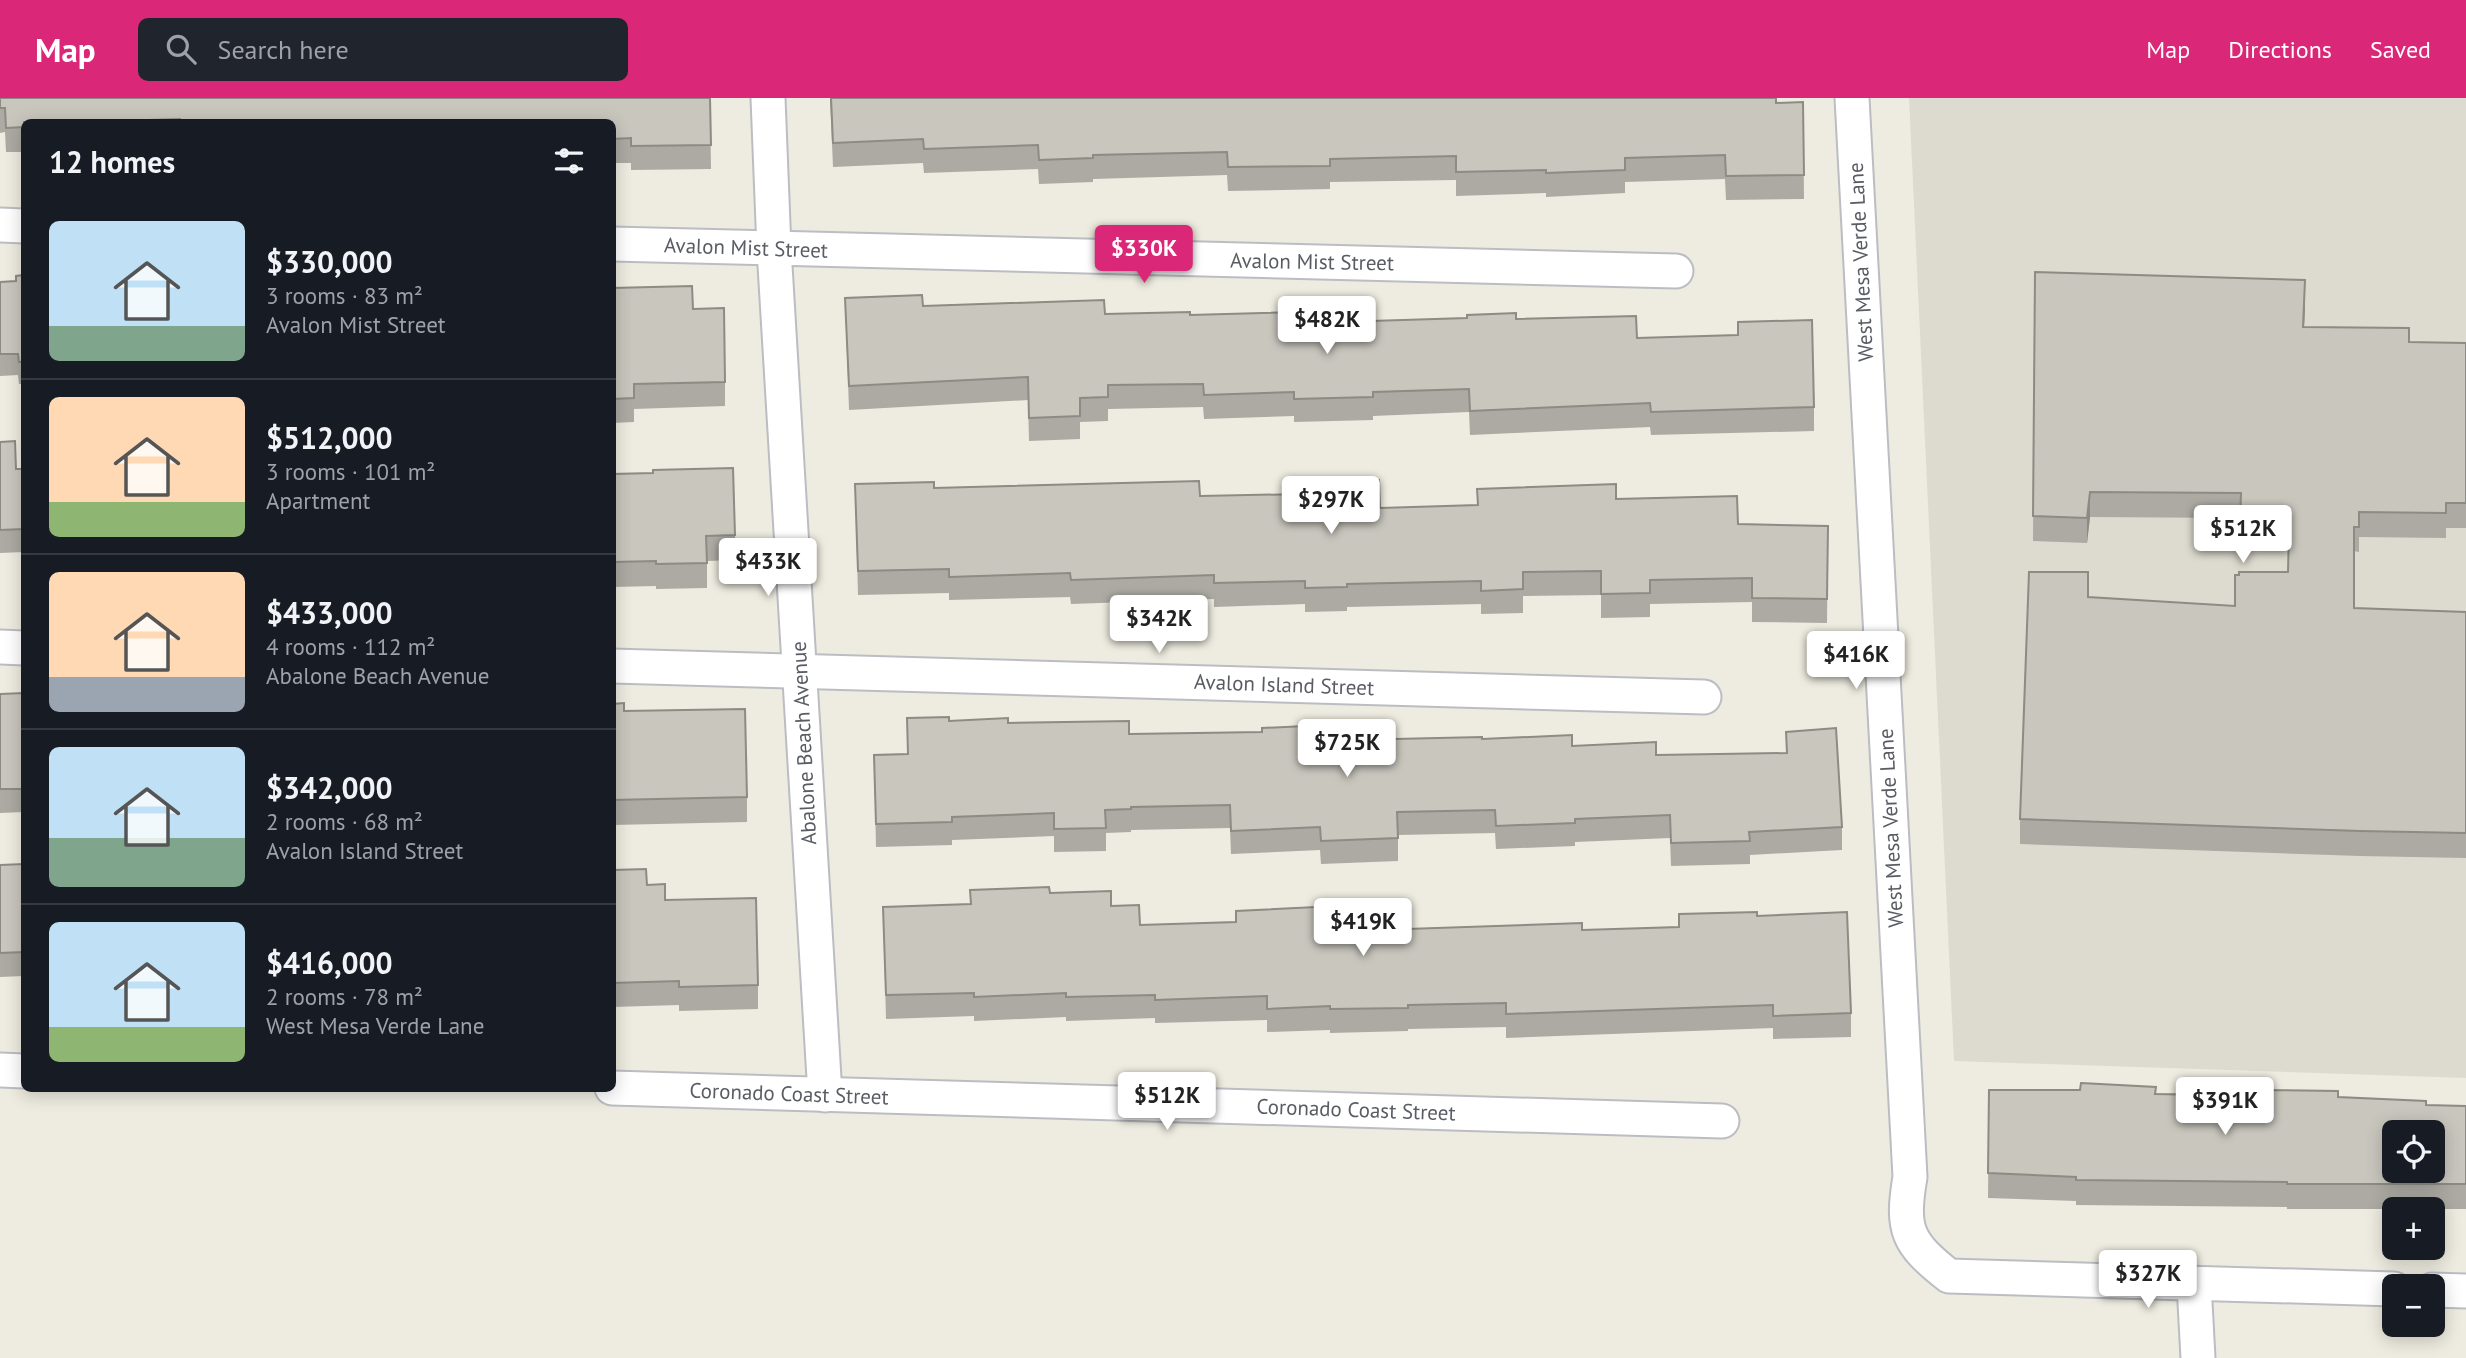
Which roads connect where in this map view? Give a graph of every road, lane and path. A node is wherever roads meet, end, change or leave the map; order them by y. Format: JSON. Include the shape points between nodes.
{"nodes":[{"id":1,"x":768,"y":98,"type":"edge"},
{"id":2,"x":1853,"y":98,"type":"edge"},
{"id":3,"x":0,"y":225,"type":"edge"},
{"id":4,"x":21,"y":226,"type":"edge"},
{"id":5,"x":616,"y":244,"type":"edge"},
{"id":6,"x":774,"y":249,"type":"junction"},
{"id":7,"x":1676,"y":271,"type":"dead end"},
{"id":8,"x":0,"y":648,"type":"edge"},
{"id":9,"x":21,"y":648,"type":"edge"},
{"id":10,"x":616,"y":666,"type":"edge"},
{"id":11,"x":800,"y":672,"type":"junction"},
{"id":12,"x":1704,"y":697,"type":"dead end"},
{"id":13,"x":0,"y":1070,"type":"edge"},
{"id":14,"x":21,"y":1071,"type":"edge"},
{"id":15,"x":616,"y":1088,"type":"edge"},
{"id":16,"x":825,"y":1095,"type":"junction"},
{"id":17,"x":1722,"y":1121,"type":"dead end"},
{"id":18,"x":2194,"y":1284,"type":"junction"},
{"id":19,"x":2382,"y":1289,"type":"edge"},
{"id":20,"x":2445,"y":1290,"type":"edge"},
{"id":21,"x":2466,"y":1291,"type":"edge"},
{"id":22,"x":2198,"y":1358,"type":"edge"}],
"edges":[{"from":1,"to":6,"type":"street","name":"Abalone Beach Avenue"},
{"from":2,"to":18,"type":"street","name":"West Mesa Verde Lane","via":[[1910,1240],[1949,1276]]},
{"from":3,"to":4,"type":"street"},
{"from":5,"to":6,"type":"street","name":"Avalon Mist Street"},
{"from":6,"to":7,"type":"street","name":"Avalon Mist Street"},
{"from":6,"to":11,"type":"street","name":"Abalone Beach Avenue"},
{"from":8,"to":9,"type":"street"},
{"from":10,"to":11,"type":"street","name":"Avalon Island Street"},
{"from":11,"to":12,"type":"street","name":"Avalon Island Street"},
{"from":11,"to":16,"type":"street","name":"Abalone Beach Avenue"},
{"from":13,"to":14,"type":"street"},
{"from":15,"to":16,"type":"street","name":"Coronado Coast Street"},
{"from":16,"to":17,"type":"street","name":"Coronado Coast Street"},
{"from":18,"to":19,"type":"street"},
{"from":18,"to":22,"type":"street"},
{"from":20,"to":21,"type":"street"}]}
